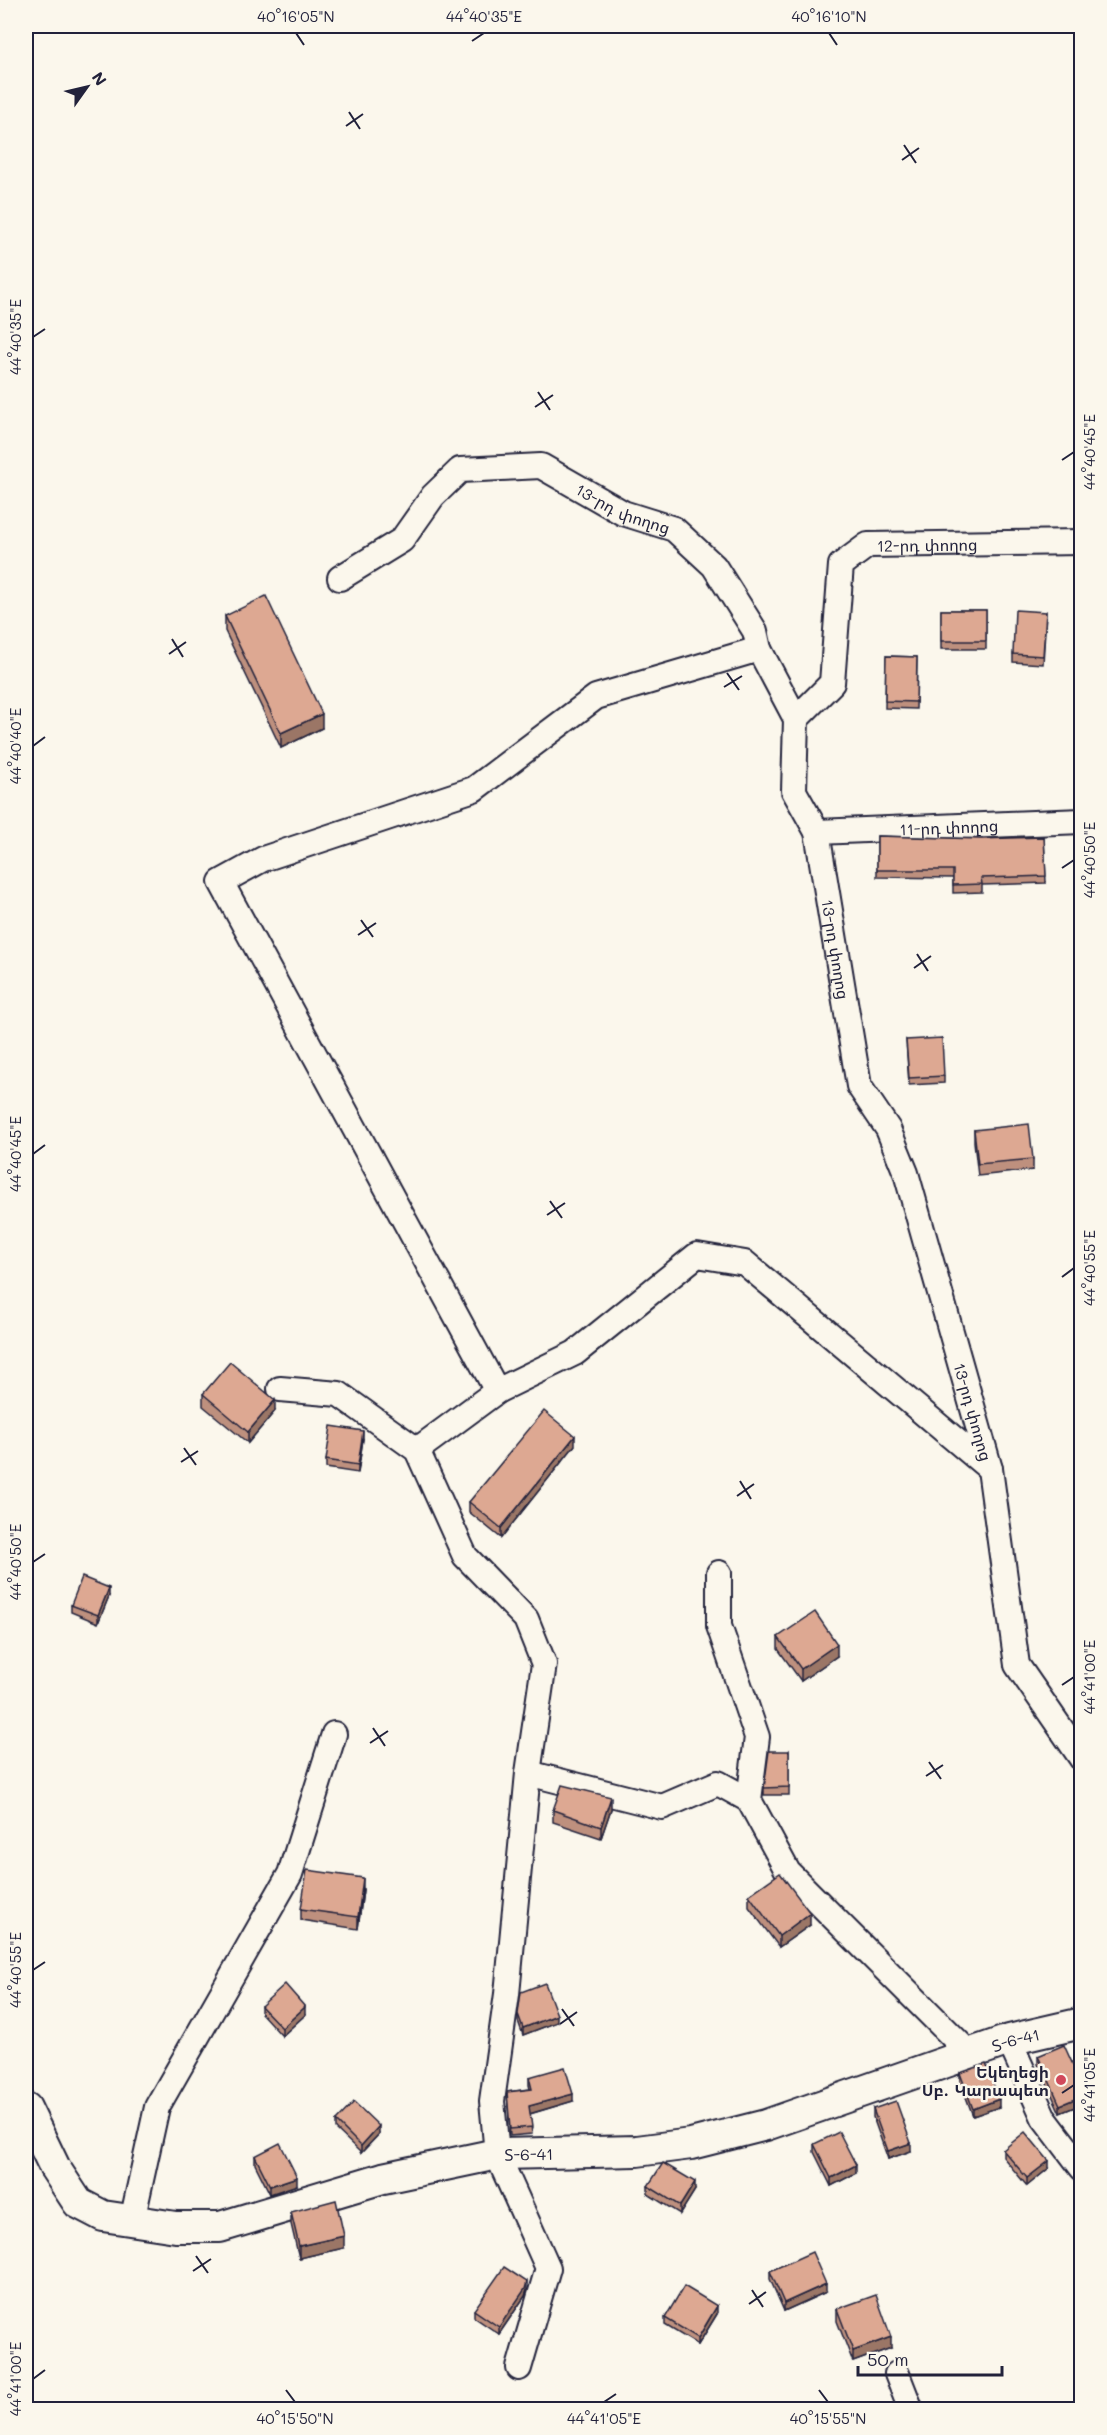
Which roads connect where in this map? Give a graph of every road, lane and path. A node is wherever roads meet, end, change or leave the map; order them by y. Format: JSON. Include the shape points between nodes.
{"nodes":[{"id":1,"x":1082,"y":542,"type":"edge"},
{"id":2,"x":340,"y":578,"type":"dead end"},
{"id":3,"x":759,"y":649,"type":"junction"},
{"id":4,"x":796,"y":719,"type":"junction"},
{"id":5,"x":1082,"y":820,"type":"edge"},
{"id":6,"x":817,"y":832,"type":"junction"},
{"id":7,"x":280,"y":1389,"type":"dead end"},
{"id":8,"x":497,"y":1391,"type":"junction"},
{"id":9,"x":417,"y":1450,"type":"junction"},
{"id":10,"x":990,"y":1469,"type":"junction"},
{"id":11,"x":719,"y":1573,"type":"dead end"},
{"id":12,"x":334,"y":1734,"type":"dead end"},
{"id":13,"x":1082,"y":1759,"type":"edge"},
{"id":14,"x":528,"y":1773,"type":"junction"},
{"id":15,"x":749,"y":1800,"type":"junction"},
{"id":16,"x":1082,"y":2023,"type":"edge"},
{"id":17,"x":1009,"y":2040,"type":"junction"},
{"id":18,"x":970,"y":2054,"type":"junction"},
{"id":19,"x":26,"y":2108,"type":"edge"},
{"id":20,"x":497,"y":2154,"type":"junction"},
{"id":21,"x":1082,"y":2168,"type":"edge"},
{"id":22,"x":132,"y":2220,"type":"junction"},
{"id":23,"x":519,"y":2368,"type":"dead end"},
{"id":24,"x":897,"y":2374,"type":"dead end"},
{"id":25,"x":910,"y":2409,"type":"edge"}],
"edges":[{"from":1,"to":4,"type":"street","name":"12-րդ փողոց","via":[[868,545],[841,565],[832,683]]},
{"from":2,"to":3,"type":"street","name":"13-րդ փողոց","via":[[402,540],[433,496],[460,470],[541,466],[623,513],[674,529],[714,566],[755,631]]},
{"from":3,"to":4,"type":"street","name":"13-րդ փողոց"},
{"from":3,"to":8,"type":"street","via":[[596,697],[474,789],[263,859],[221,882]]},
{"from":4,"to":6,"type":"street","name":"13-րդ փողոց","via":[[794,791]]},
{"from":5,"to":6,"type":"street","name":"11-րդ փողոց"},
{"from":6,"to":10,"type":"street","name":"13-րդ փողոց","via":[[859,1086],[888,1129],[906,1173]]},
{"from":7,"to":9,"type":"street","via":[[339,1394]]},
{"from":8,"to":9,"type":"street"},
{"from":8,"to":10,"type":"street","via":[[574,1353],[697,1255],[744,1263]]},
{"from":9,"to":14,"type":"street","via":[[465,1556],[526,1619],[544,1664]]},
{"from":10,"to":13,"type":"street","name":"13-րդ փողոց","via":[[1017,1665]]},
{"from":11,"to":15,"type":"street","via":[[719,1626],[757,1737]]},
{"from":12,"to":22,"type":"street","via":[[290,1874],[157,2107]]},
{"from":14,"to":15,"type":"street","via":[[662,1807],[718,1783]]},
{"from":14,"to":20,"type":"street","via":[[507,1994],[492,2101]]},
{"from":15,"to":18,"type":"street","via":[[788,1872]]},
{"from":16,"to":17,"type":"main road","name":"Տ-6-41","number":"Տ-6-41"},
{"from":17,"to":18,"type":"main road","name":"Տ-6-41","number":"Տ-6-41"},
{"from":17,"to":21,"type":"street","via":[[1044,2118]]},
{"from":18,"to":20,"type":"main road","name":"Տ-6-41","number":"Տ-6-41","via":[[766,2125],[691,2144],[637,2151]]},
{"from":19,"to":22,"type":"main road","name":"Տ-6-41","number":"Տ-6-41","via":[[78,2203],[103,2216]]},
{"from":20,"to":22,"type":"main road","name":"Տ-6-41","number":"Տ-6-41","via":[[383,2178],[220,2227],[176,2227]]},
{"from":20,"to":23,"type":"street","via":[[548,2268]]},
{"from":24,"to":25,"type":"street"}]}
